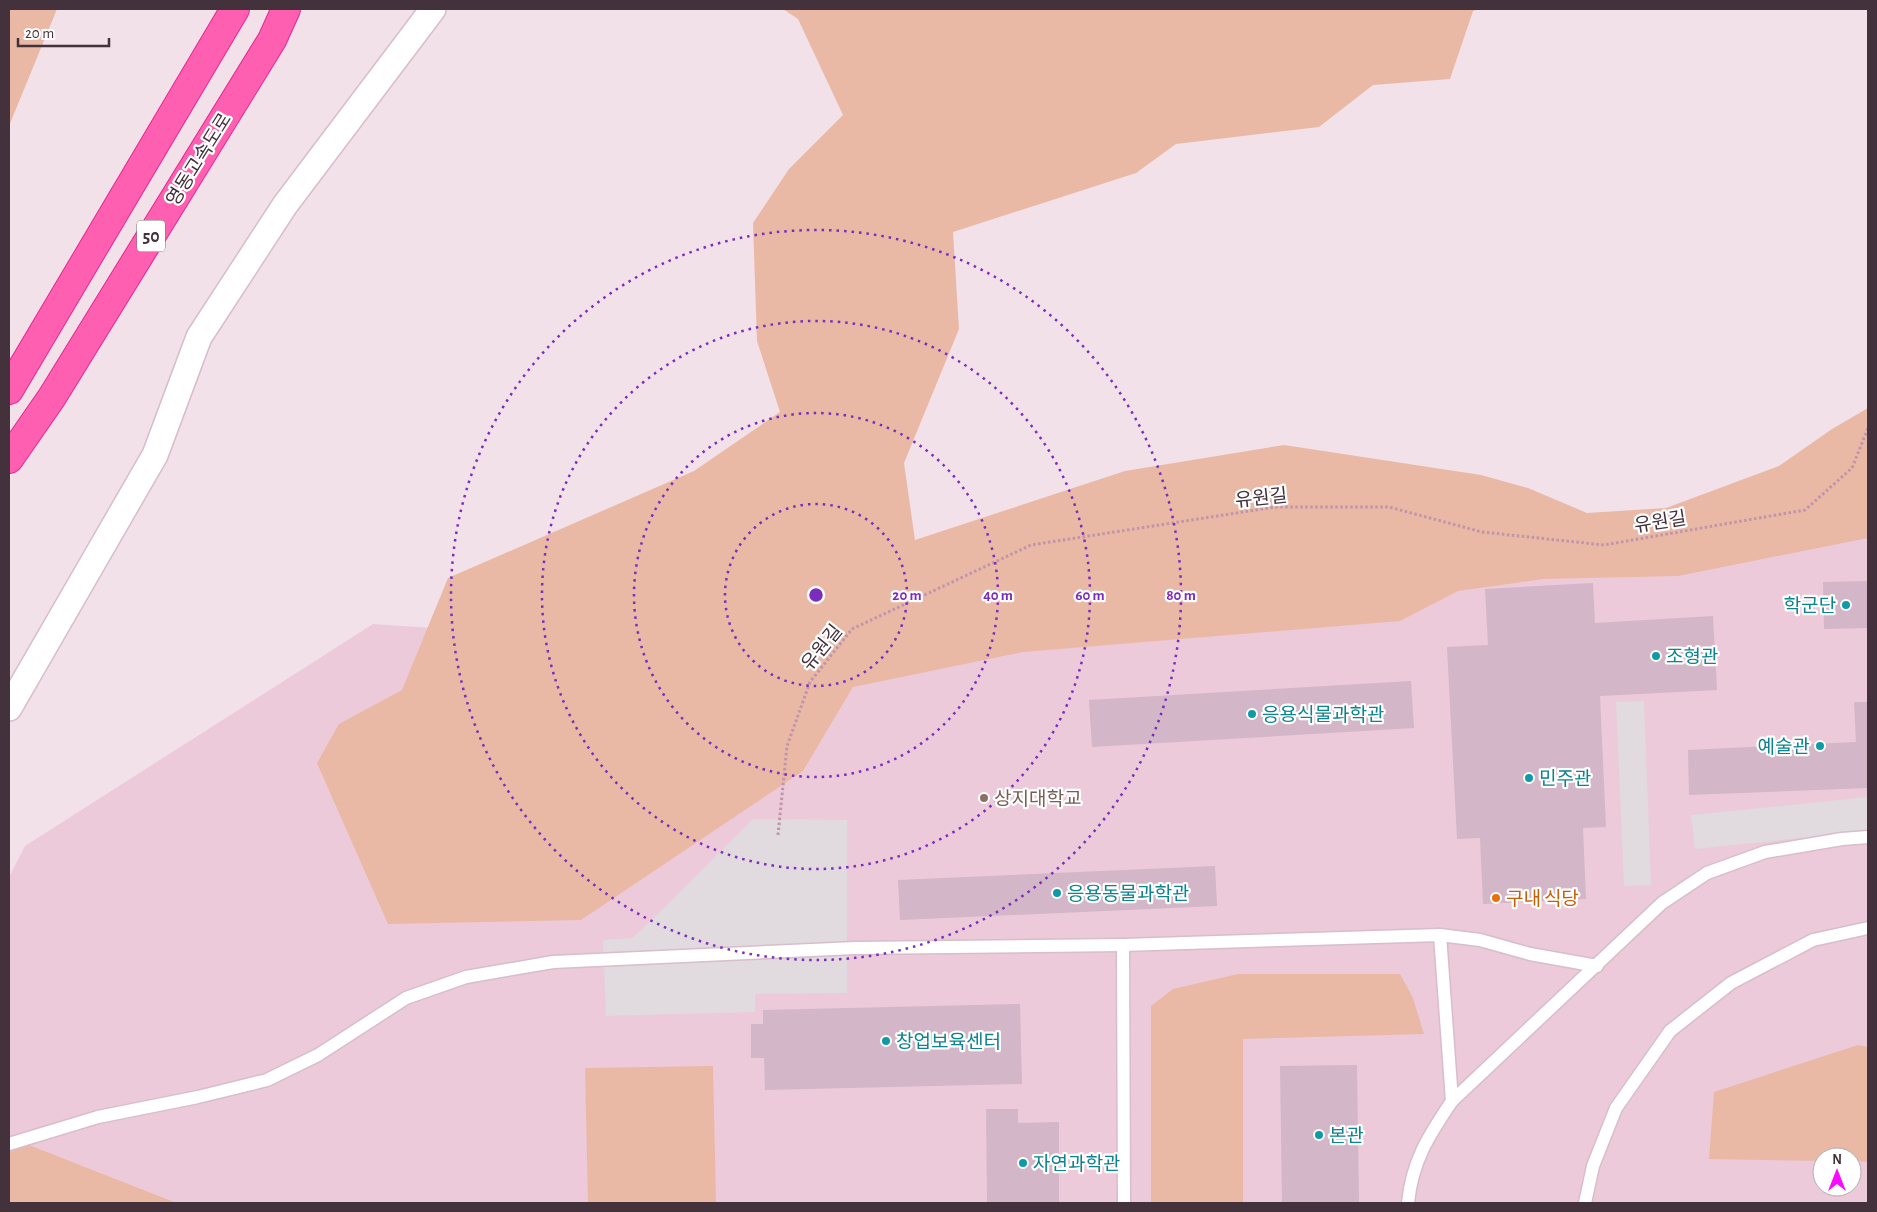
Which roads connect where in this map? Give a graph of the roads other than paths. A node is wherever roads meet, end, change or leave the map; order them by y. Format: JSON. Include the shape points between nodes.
{"nodes":[{"id":1,"x":236,"y":9,"type":"edge"},
{"id":2,"x":286,"y":9,"type":"edge"},
{"id":3,"x":433,"y":9,"type":"edge"},
{"id":4,"x":9,"y":390,"type":"edge"},
{"id":5,"x":9,"y":459,"type":"edge"},
{"id":6,"x":9,"y":708,"type":"edge"},
{"id":7,"x":1868,"y":837,"type":"edge"},
{"id":8,"x":1868,"y":928,"type":"edge"},
{"id":9,"x":1440,"y":935,"type":"junction"},
{"id":10,"x":1122,"y":945,"type":"junction"},
{"id":11,"x":1597,"y":966,"type":"junction"},
{"id":12,"x":1452,"y":1101,"type":"junction"},
{"id":13,"x":9,"y":1144,"type":"edge"},
{"id":14,"x":1124,"y":1203,"type":"edge"},
{"id":15,"x":1408,"y":1203,"type":"edge"},
{"id":16,"x":1585,"y":1203,"type":"edge"}],
"edges":[{"from":1,"to":4,"type":"highway","number":"50"},
{"from":2,"to":5,"type":"highway","name":"영동고속도로","number":"50","via":[[272,40],[52,397]]},
{"from":3,"to":6,"type":"street","via":[[285,205],[199,337],[155,455]]},
{"from":7,"to":11,"type":"lane","via":[[1765,852],[1706,872],[1662,903]]},
{"from":8,"to":16,"type":"lane","via":[[1813,940],[1731,983],[1670,1031],[1616,1108],[1594,1166]]},
{"from":9,"to":10,"type":"lane"},
{"from":9,"to":11,"type":"lane","via":[[1480,940],[1530,954]]},
{"from":9,"to":12,"type":"lane"},
{"from":10,"to":13,"type":"lane","via":[[855,948],[553,962],[466,977],[406,998],[318,1055],[267,1080],[98,1118]]},
{"from":10,"to":14,"type":"lane"},
{"from":11,"to":12,"type":"lane"},
{"from":12,"to":15,"type":"lane","via":[[1428,1137],[1410,1178]]}]}
